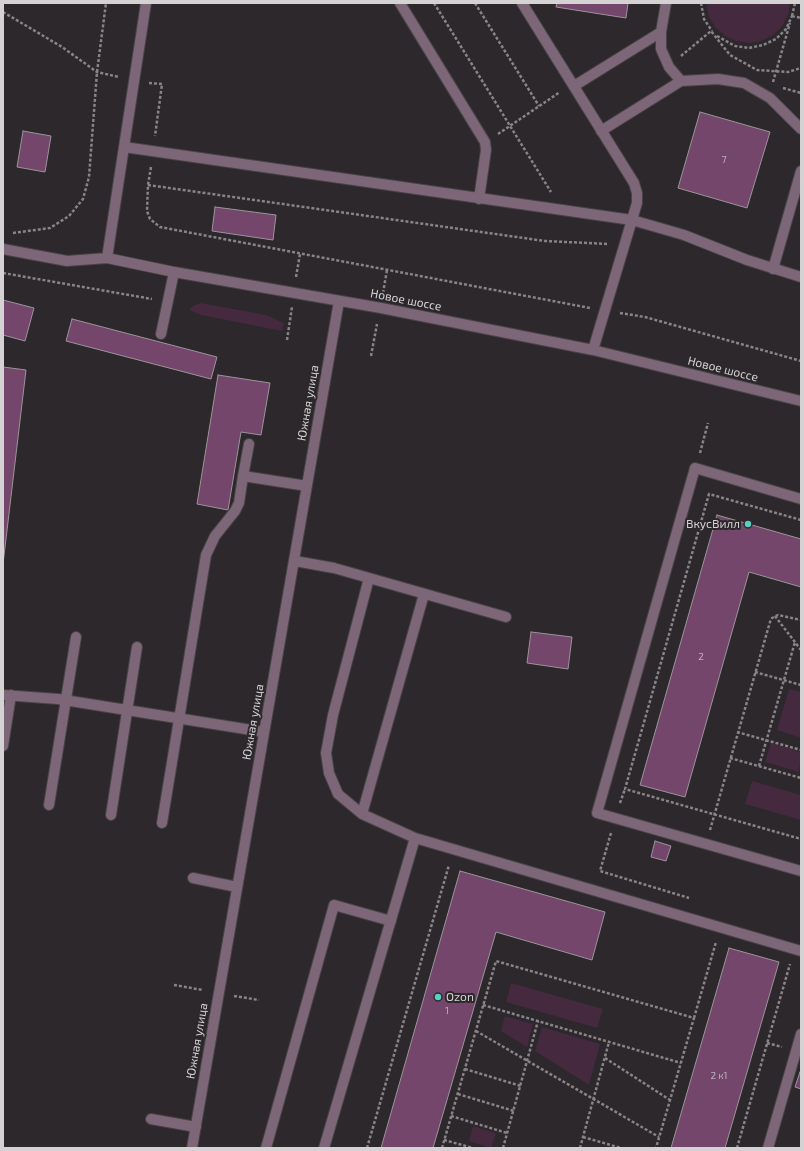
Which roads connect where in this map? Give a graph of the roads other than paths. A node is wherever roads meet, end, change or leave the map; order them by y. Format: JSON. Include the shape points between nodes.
{"nodes":[{"id":1,"x":146,"y":3,"type":"edge"},
{"id":2,"x":400,"y":3,"type":"edge"},
{"id":3,"x":522,"y":3,"type":"edge"},
{"id":4,"x":666,"y":3,"type":"edge"},
{"id":5,"x":661,"y":32,"type":"junction"},
{"id":6,"x":681,"y":81,"type":"junction"},
{"id":7,"x":573,"y":85,"type":"junction"},
{"id":8,"x":801,"y":129,"type":"edge"},
{"id":9,"x":601,"y":131,"type":"junction"},
{"id":10,"x":124,"y":147,"type":"junction"},
{"id":11,"x":801,"y":171,"type":"edge"},
{"id":12,"x":479,"y":199,"type":"junction"},
{"id":13,"x":632,"y":220,"type":"junction"},
{"id":14,"x":3,"y":249,"type":"edge"},
{"id":15,"x":107,"y":258,"type":"junction"},
{"id":16,"x":773,"y":269,"type":"junction"},
{"id":17,"x":174,"y":272,"type":"junction"},
{"id":18,"x":801,"y":277,"type":"edge"},
{"id":19,"x":339,"y":301,"type":"junction"},
{"id":20,"x":161,"y":334,"type":"dead end"},
{"id":21,"x":593,"y":350,"type":"junction"},
{"id":22,"x":801,"y":401,"type":"edge"},
{"id":23,"x":249,"y":444,"type":"dead end"},
{"id":24,"x":243,"y":476,"type":"junction"},
{"id":25,"x":307,"y":486,"type":"junction"},
{"id":26,"x":801,"y":499,"type":"edge"},
{"id":27,"x":295,"y":561,"type":"junction"},
{"id":28,"x":369,"y":578,"type":"junction"},
{"id":29,"x":424,"y":594,"type":"junction"},
{"id":30,"x":506,"y":617,"type":"dead end"},
{"id":31,"x":76,"y":637,"type":"dead end"},
{"id":32,"x":137,"y":647,"type":"dead end"},
{"id":33,"x":7,"y":695,"type":"edge"},
{"id":34,"x":66,"y":700,"type":"junction"},
{"id":35,"x":128,"y":710,"type":"junction"},
{"id":36,"x":179,"y":718,"type":"junction"},
{"id":37,"x":264,"y":732,"type":"junction"},
{"id":38,"x":3,"y":746,"type":"edge"},
{"id":39,"x":49,"y":805,"type":"dead end"},
{"id":40,"x":362,"y":814,"type":"junction"},
{"id":41,"x":111,"y":815,"type":"dead end"},
{"id":42,"x":162,"y":823,"type":"dead end"},
{"id":43,"x":415,"y":838,"type":"junction"},
{"id":44,"x":801,"y":871,"type":"edge"},
{"id":45,"x":193,"y":878,"type":"dead end"},
{"id":46,"x":237,"y":887,"type":"junction"},
{"id":47,"x":390,"y":921,"type":"junction"},
{"id":48,"x":801,"y":951,"type":"edge"},
{"id":49,"x":801,"y":1034,"type":"edge"},
{"id":50,"x":151,"y":1119,"type":"dead end"},
{"id":51,"x":196,"y":1127,"type":"junction"},
{"id":52,"x":192,"y":1148,"type":"edge"},
{"id":53,"x":266,"y":1148,"type":"edge"},
{"id":54,"x":324,"y":1148,"type":"edge"},
{"id":55,"x":768,"y":1148,"type":"edge"}],
"edges":[{"from":1,"to":10,"type":"street"},
{"from":2,"to":12,"type":"street","via":[[486,142]]},
{"from":3,"to":7,"type":"street"},
{"from":4,"to":5,"type":"street"},
{"from":5,"to":6,"type":"street","via":[[661,49],[669,67]]},
{"from":5,"to":7,"type":"street"},
{"from":6,"to":8,"type":"street","via":[[718,79],[744,83],[770,98]]},
{"from":6,"to":9,"type":"street"},
{"from":7,"to":9,"type":"street"},
{"from":9,"to":13,"type":"street","via":[[634,183],[637,203]]},
{"from":10,"to":12,"type":"street"},
{"from":10,"to":15,"type":"street"},
{"from":11,"to":16,"type":"street"},
{"from":12,"to":13,"type":"street"},
{"from":13,"to":16,"type":"street","via":[[684,235]]},
{"from":13,"to":21,"type":"street"},
{"from":14,"to":15,"type":"street","name":"Новое шоссе","via":[[67,261]]},
{"from":15,"to":17,"type":"street","name":"Новое шоссе"},
{"from":16,"to":18,"type":"street"},
{"from":17,"to":19,"type":"street","name":"Новое шоссе"},
{"from":17,"to":20,"type":"street"},
{"from":19,"to":21,"type":"street","name":"Новое шоссе"},
{"from":19,"to":25,"type":"street","name":"Южная улица"},
{"from":21,"to":22,"type":"street","name":"Новое шоссе"},
{"from":23,"to":24,"type":"street"},
{"from":24,"to":25,"type":"street"},
{"from":24,"to":36,"type":"street","via":[[239,503],[215,536],[206,555]]},
{"from":25,"to":27,"type":"street","name":"Южная улица"},
{"from":26,"to":44,"type":"street","via":[[696,468],[597,813]]},
{"from":27,"to":28,"type":"street"},
{"from":27,"to":37,"type":"street","name":"Южная улица"},
{"from":28,"to":29,"type":"street"},
{"from":28,"to":40,"type":"street","via":[[333,715],[326,753],[329,773],[338,794]]},
{"from":29,"to":30,"type":"street"},
{"from":29,"to":40,"type":"street"},
{"from":31,"to":34,"type":"street"},
{"from":32,"to":35,"type":"street"},
{"from":33,"to":34,"type":"street"},
{"from":33,"to":38,"type":"street"},
{"from":34,"to":35,"type":"street"},
{"from":34,"to":39,"type":"street"},
{"from":35,"to":36,"type":"street"},
{"from":35,"to":41,"type":"street"},
{"from":36,"to":37,"type":"street"},
{"from":36,"to":42,"type":"street"},
{"from":37,"to":46,"type":"street","name":"Южная улица"},
{"from":40,"to":43,"type":"street"},
{"from":43,"to":47,"type":"street"},
{"from":43,"to":48,"type":"street"},
{"from":45,"to":46,"type":"street"},
{"from":46,"to":51,"type":"street","name":"Южная улица"},
{"from":47,"to":53,"type":"street","via":[[334,905]]},
{"from":47,"to":54,"type":"street"},
{"from":49,"to":55,"type":"street"},
{"from":50,"to":51,"type":"street"},
{"from":51,"to":52,"type":"street","name":"Южная улица"}]}
